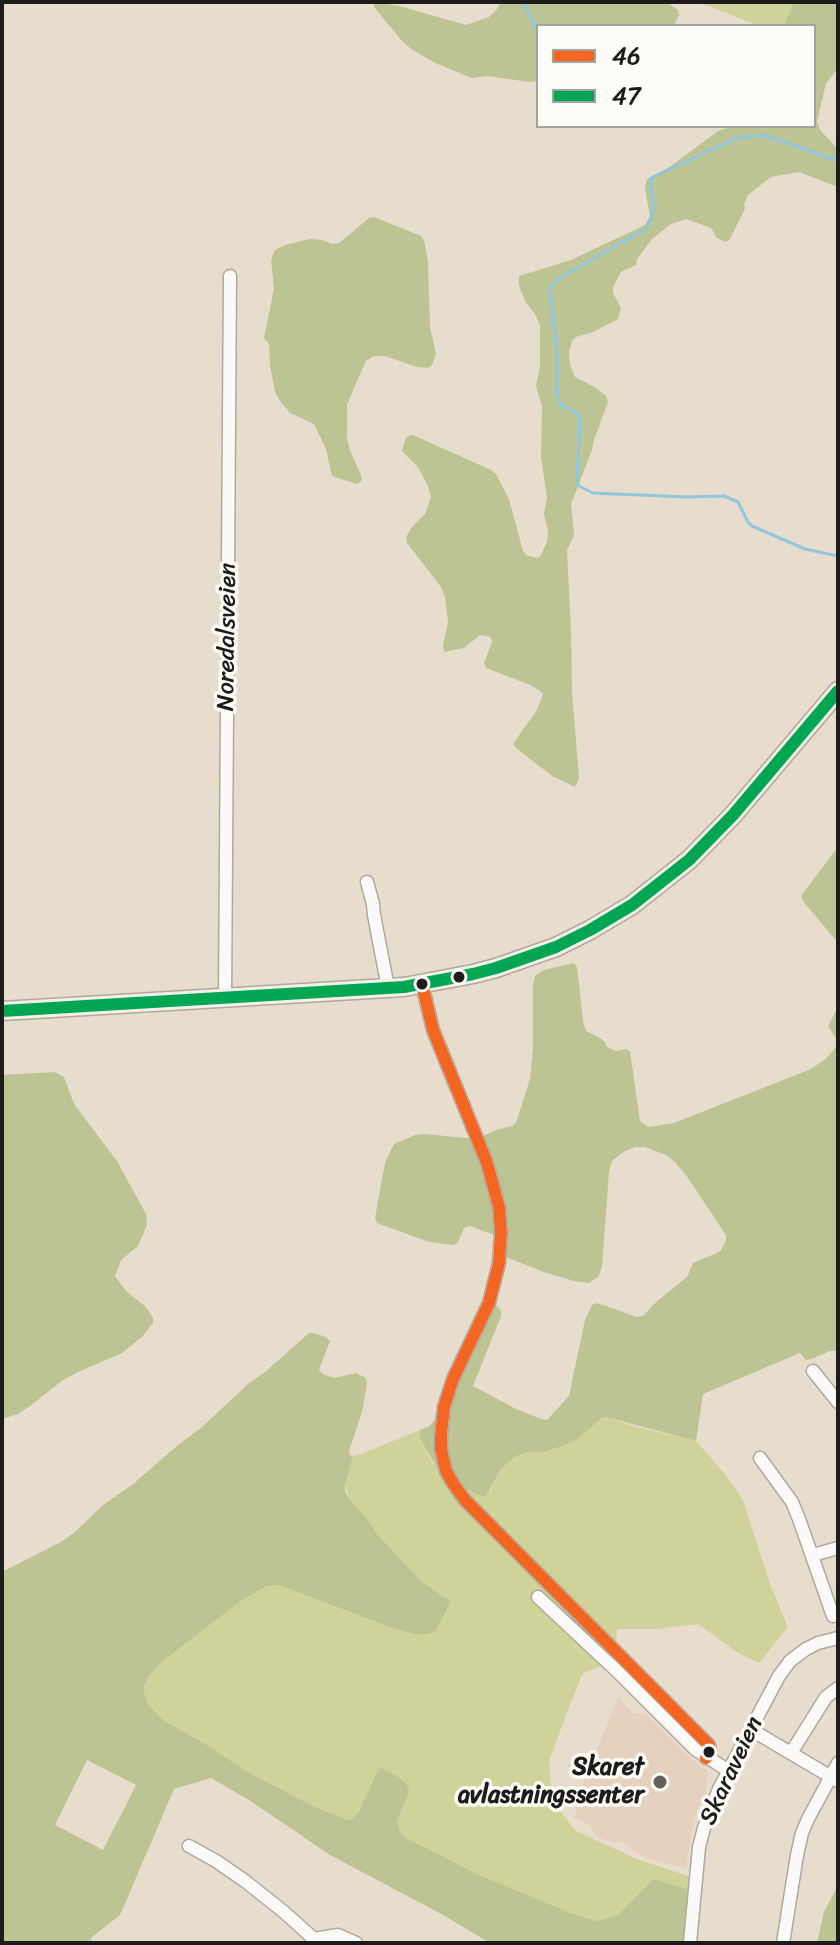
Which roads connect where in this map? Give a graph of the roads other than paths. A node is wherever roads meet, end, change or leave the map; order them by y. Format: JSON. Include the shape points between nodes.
{"nodes":[{"id":1,"x":230,"y":276,"type":"dead end"},
{"id":2,"x":838,"y":691,"type":"edge"},
{"id":3,"x":367,"y":882,"type":"dead end"},
{"id":4,"x":422,"y":984,"type":"junction"},
{"id":5,"x":388,"y":988,"type":"junction"},
{"id":6,"x":225,"y":998,"type":"junction"},
{"id":7,"x":2,"y":1011,"type":"edge"},
{"id":8,"x":813,"y":1371,"type":"dead end"},
{"id":9,"x":838,"y":1402,"type":"edge"},
{"id":10,"x":760,"y":1458,"type":"dead end"},
{"id":11,"x":838,"y":1548,"type":"edge"},
{"id":12,"x":813,"y":1555,"type":"junction"},
{"id":13,"x":538,"y":1597,"type":"dead end"},
{"id":14,"x":833,"y":1616,"type":"dead end"},
{"id":15,"x":838,"y":1638,"type":"edge"},
{"id":16,"x":838,"y":1688,"type":"edge"},
{"id":17,"x":750,"y":1729,"type":"junction"},
{"id":18,"x":791,"y":1753,"type":"junction"},
{"id":19,"x":706,"y":1758,"type":"junction"},
{"id":20,"x":838,"y":1763,"type":"edge"},
{"id":21,"x":729,"y":1771,"type":"junction"},
{"id":22,"x":834,"y":1780,"type":"edge"},
{"id":23,"x":189,"y":1846,"type":"dead end"},
{"id":24,"x":313,"y":1941,"type":"edge"},
{"id":25,"x":356,"y":1943,"type":"edge"},
{"id":26,"x":690,"y":1943,"type":"edge"},
{"id":27,"x":783,"y":1943,"type":"edge"}],
"edges":[{"from":1,"to":6,"type":"street","name":"Noredalsveien"},
{"from":2,"to":4,"type":"main road","via":[[711,838],[632,905],[533,956]]},
{"from":3,"to":5,"type":"street"},
{"from":4,"to":5,"type":"main road"},
{"from":4,"to":19,"type":"street","via":[[433,1030],[487,1163],[501,1233],[489,1303],[444,1407],[446,1471],[465,1500],[709,1745]]},
{"from":5,"to":6,"type":"main road"},
{"from":6,"to":7,"type":"main road"},
{"from":8,"to":9,"type":"street"},
{"from":10,"to":12,"type":"street","via":[[792,1502]]},
{"from":11,"to":12,"type":"street"},
{"from":12,"to":14,"type":"street"},
{"from":13,"to":19,"type":"street"},
{"from":15,"to":17,"type":"street","name":"Skaraveien","via":[[818,1643],[790,1661]]},
{"from":16,"to":18,"type":"street","via":[[826,1697]]},
{"from":17,"to":18,"type":"street"},
{"from":17,"to":21,"type":"street","name":"Skaraveien"},
{"from":18,"to":22,"type":"street"},
{"from":19,"to":21,"type":"street"},
{"from":20,"to":22,"type":"street"},
{"from":21,"to":26,"type":"street","name":"Skaraveien","via":[[699,1847]]},
{"from":22,"to":27,"type":"street","via":[[802,1833]]},
{"from":23,"to":24,"type":"street","via":[[245,1881]]},
{"from":24,"to":25,"type":"street","via":[[338,1935]]}]}
